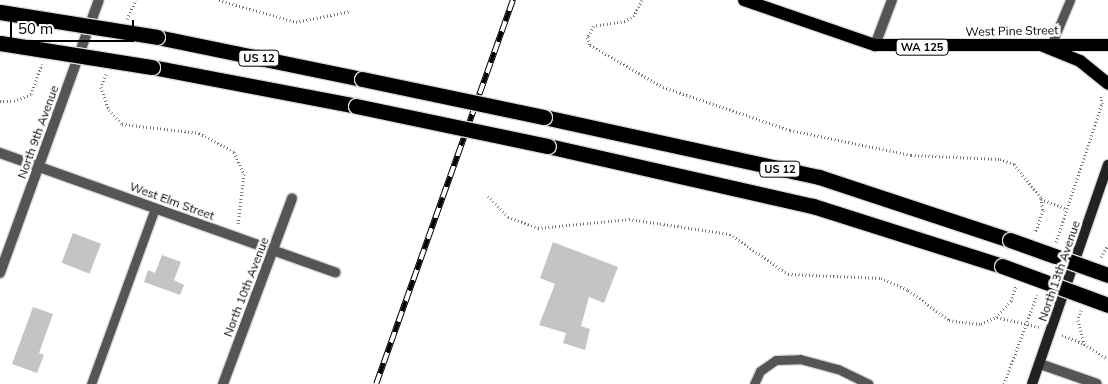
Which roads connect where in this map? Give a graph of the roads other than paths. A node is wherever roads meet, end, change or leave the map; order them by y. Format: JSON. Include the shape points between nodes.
{"nodes":[{"id":1,"x":100,"y":0,"type":"edge"},
{"id":2,"x":744,"y":0,"type":"edge"},
{"id":3,"x":892,"y":0,"type":"edge"},
{"id":4,"x":1070,"y":0,"type":"edge"},
{"id":5,"x":0,"y":12,"type":"edge"},
{"id":6,"x":0,"y":43,"type":"edge"},
{"id":7,"x":1034,"y":43,"type":"junction"},
{"id":8,"x":1052,"y":43,"type":"junction"},
{"id":9,"x":1108,"y":44,"type":"edge"},
{"id":10,"x":875,"y":45,"type":"junction"},
{"id":11,"x":1108,"y":83,"type":"edge"},
{"id":12,"x":0,"y":153,"type":"edge"},
{"id":13,"x":1108,"y":165,"type":"edge"},
{"id":14,"x":39,"y":167,"type":"junction"},
{"id":15,"x":292,"y":198,"type":"dead end"},
{"id":16,"x":155,"y":208,"type":"junction"},
{"id":17,"x":273,"y":250,"type":"junction"},
{"id":18,"x":335,"y":272,"type":"dead end"},
{"id":19,"x":0,"y":273,"type":"edge"},
{"id":20,"x":1108,"y":275,"type":"edge"},
{"id":21,"x":1108,"y":305,"type":"edge"},
{"id":22,"x":1040,"y":364,"type":"junction"},
{"id":23,"x":91,"y":384,"type":"edge"},
{"id":24,"x":223,"y":384,"type":"edge"},
{"id":25,"x":754,"y":384,"type":"edge"},
{"id":26,"x":869,"y":384,"type":"edge"},
{"id":27,"x":1032,"y":384,"type":"edge"},
{"id":28,"x":1097,"y":384,"type":"edge"}],
"edges":[{"from":1,"to":14,"type":"street","name":"North 9th Avenue"},
{"from":2,"to":10,"type":"main road","name":"West Pine Street","number":"WA 125"},
{"from":3,"to":10,"type":"street"},
{"from":4,"to":8,"type":"lane"},
{"from":5,"to":20,"type":"highway","number":"US 12","bridge":true,"via":[[157,37],[819,177]]},
{"from":6,"to":21,"type":"highway","number":"US 12","bridge":true,"via":[[152,67],[356,106],[812,206],[1002,266]]},
{"from":7,"to":8,"type":"main road","name":"West Pine Street","number":"WA 125"},
{"from":7,"to":10,"type":"main road","name":"West Pine Street","number":"WA 125"},
{"from":7,"to":11,"type":"main road","number":"WA 125","via":[[1080,61]]},
{"from":8,"to":9,"type":"main road","name":"West Pine Street","number":"WA 125"},
{"from":12,"to":14,"type":"street","name":"West Elm Street"},
{"from":13,"to":22,"type":"main road","name":"North 13th Avenue"},
{"from":14,"to":16,"type":"street","name":"West Elm Street"},
{"from":14,"to":19,"type":"street","name":"North 9th Avenue"},
{"from":15,"to":17,"type":"street","name":"North 10th Avenue"},
{"from":16,"to":17,"type":"street","name":"West Elm Street"},
{"from":16,"to":23,"type":"lane"},
{"from":17,"to":18,"type":"street","name":"West Elm Street"},
{"from":17,"to":24,"type":"street","name":"North 10th Avenue"},
{"from":22,"to":27,"type":"main road","name":"North 13th Avenue"},
{"from":22,"to":28,"type":"street"},
{"from":25,"to":26,"type":"lane","via":[[760,371],[776,360],[800,359],[838,369]]}]}
